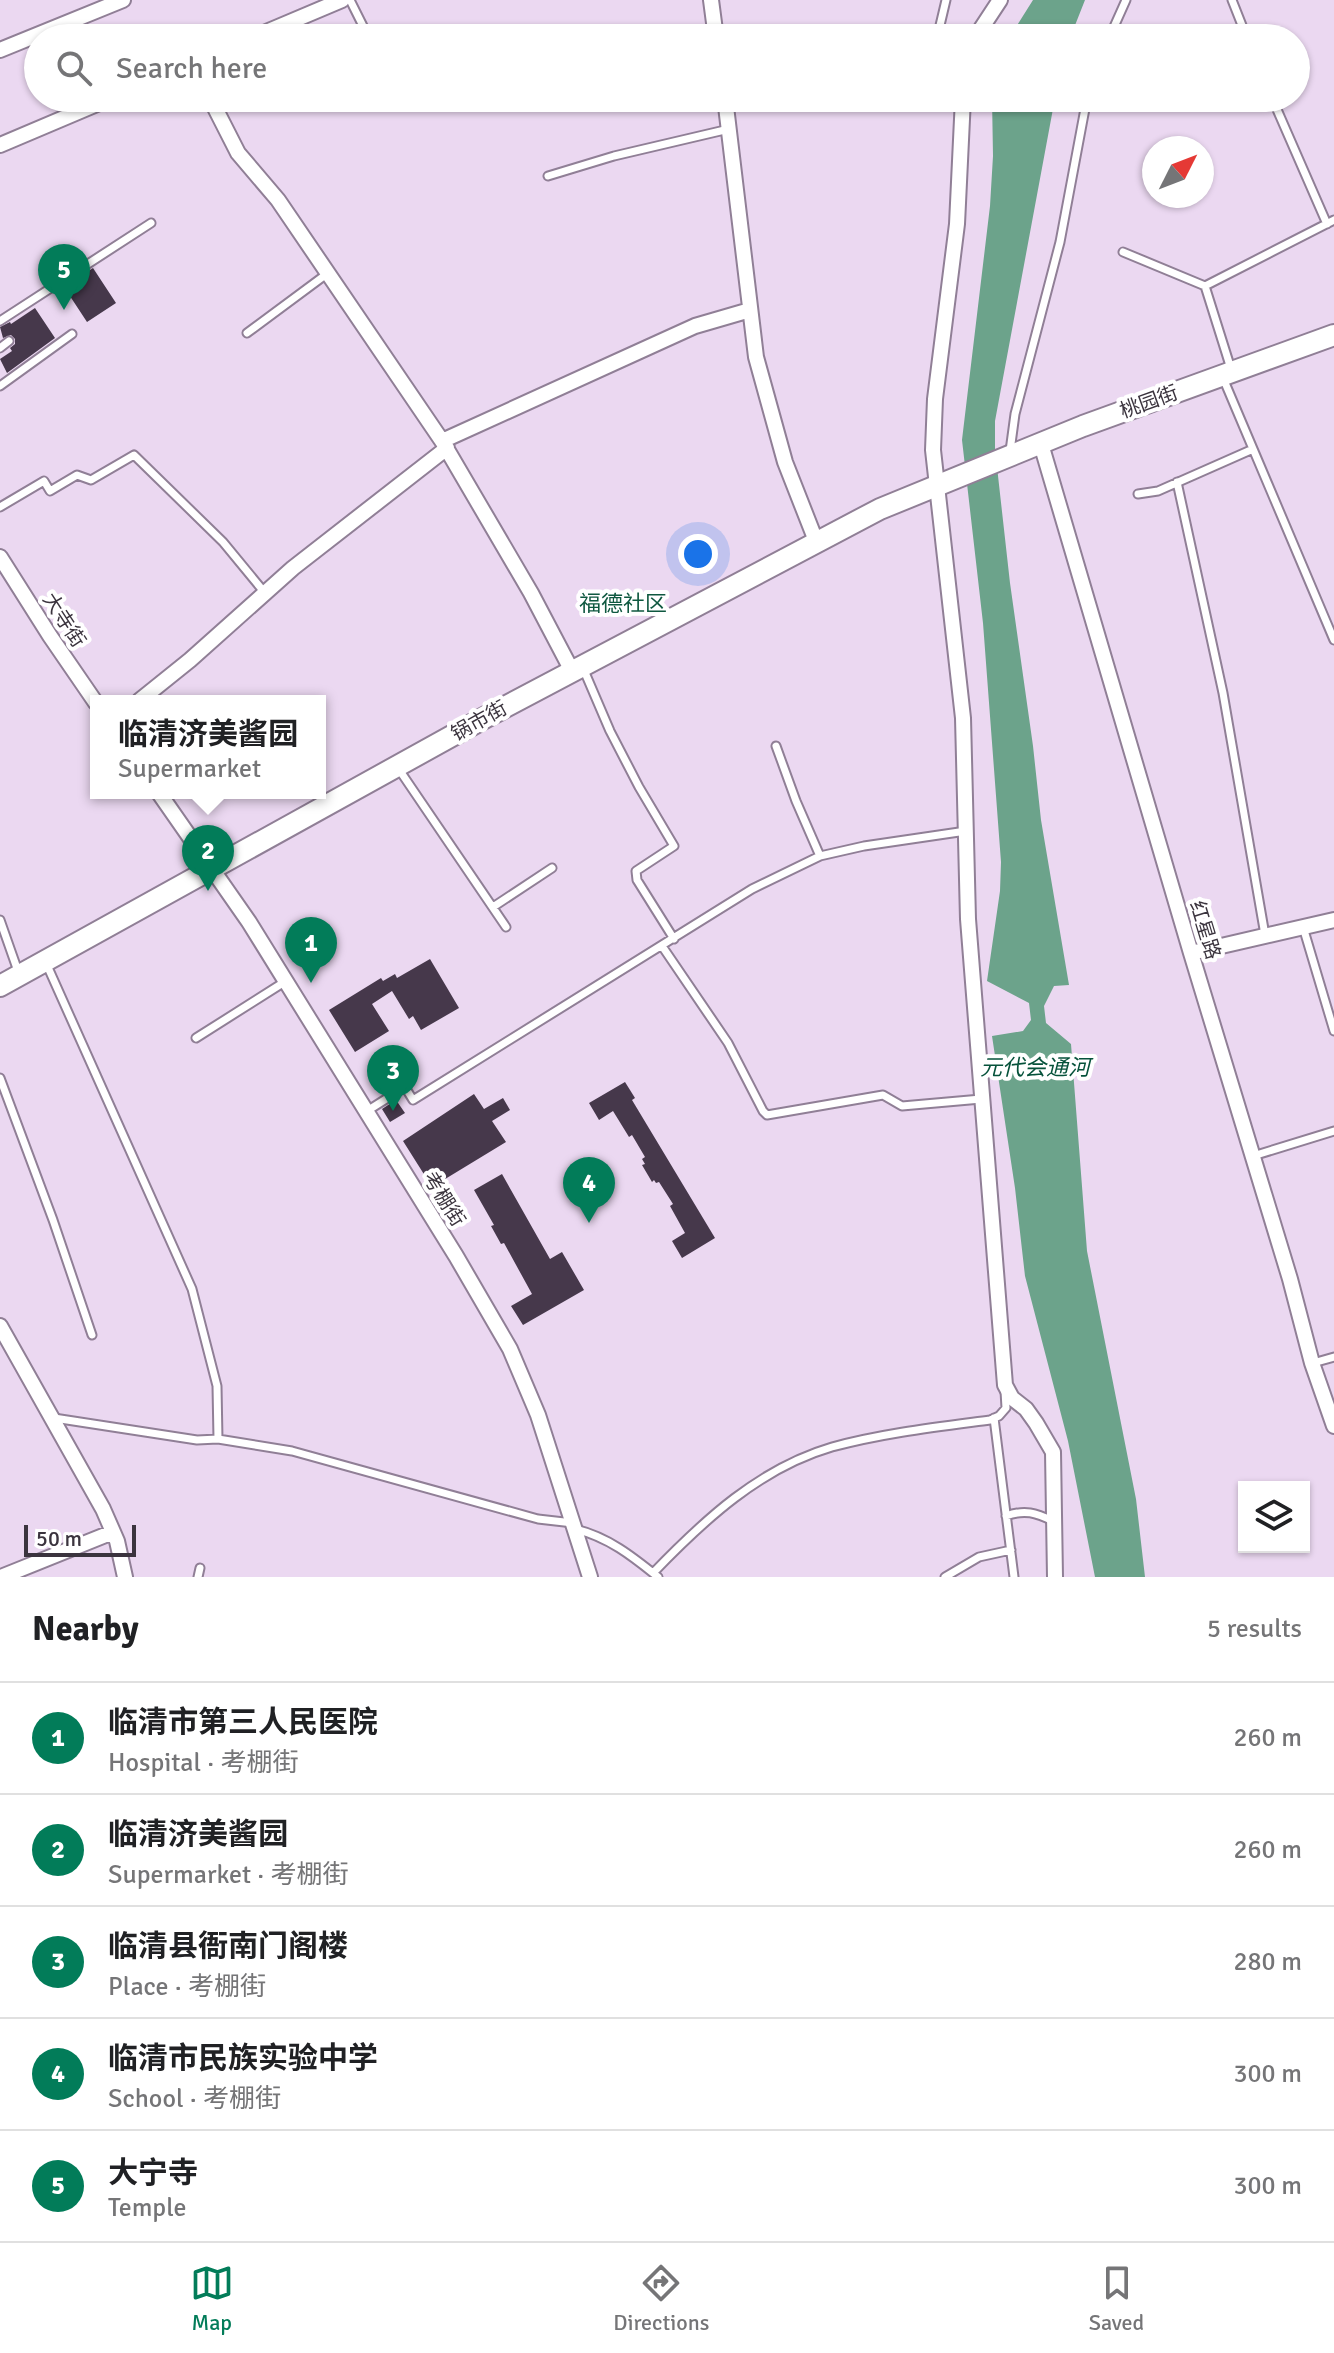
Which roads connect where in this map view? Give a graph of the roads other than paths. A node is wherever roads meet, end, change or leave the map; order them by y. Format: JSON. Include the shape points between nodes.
{"nodes":[{"id":1,"x":123,"y":0,"type":"edge"},
{"id":2,"x":342,"y":0,"type":"edge"},
{"id":3,"x":350,"y":0,"type":"edge"},
{"id":4,"x":711,"y":0,"type":"edge"},
{"id":5,"x":946,"y":0,"type":"edge"},
{"id":6,"x":1000,"y":0,"type":"edge"},
{"id":7,"x":1126,"y":0,"type":"edge"},
{"id":8,"x":1232,"y":0,"type":"edge"},
{"id":9,"x":64,"y":24,"type":"edge"},
{"id":10,"x":285,"y":24,"type":"edge"},
{"id":11,"x":362,"y":24,"type":"edge"},
{"id":12,"x":712,"y":24,"type":"edge"},
{"id":13,"x":940,"y":24,"type":"edge"},
{"id":14,"x":984,"y":24,"type":"edge"},
{"id":15,"x":1115,"y":24,"type":"edge"},
{"id":16,"x":1241,"y":24,"type":"edge"},
{"id":17,"x":24,"y":40,"type":"edge"},
{"id":18,"x":0,"y":50,"type":"edge"},
{"id":19,"x":78,"y":112,"type":"edge"},
{"id":20,"x":217,"y":112,"type":"edge"},
{"id":21,"x":727,"y":112,"type":"edge"},
{"id":22,"x":962,"y":112,"type":"edge"},
{"id":23,"x":1084,"y":112,"type":"edge"},
{"id":24,"x":1279,"y":112,"type":"edge"},
{"id":25,"x":729,"y":129,"type":"junction"},
{"id":26,"x":0,"y":145,"type":"edge"},
{"id":27,"x":548,"y":176,"type":"dead end"},
{"id":28,"x":1331,"y":222,"type":"edge"},
{"id":29,"x":151,"y":223,"type":"dead end"},
{"id":30,"x":1123,"y":252,"type":"dead end"},
{"id":31,"x":328,"y":273,"type":"junction"},
{"id":32,"x":1205,"y":286,"type":"junction"},
{"id":33,"x":750,"y":310,"type":"junction"},
{"id":34,"x":0,"y":321,"type":"edge"},
{"id":35,"x":247,"y":333,"type":"dead end"},
{"id":36,"x":72,"y":334,"type":"dead end"},
{"id":37,"x":1334,"y":335,"type":"edge"},
{"id":38,"x":9,"y":341,"type":"dead end"},
{"id":39,"x":0,"y":348,"type":"edge"},
{"id":40,"x":1227,"y":374,"type":"junction"},
{"id":41,"x":0,"y":386,"type":"edge"},
{"id":42,"x":1041,"y":444,"type":"junction"},
{"id":43,"x":445,"y":445,"type":"junction"},
{"id":44,"x":1253,"y":449,"type":"junction"},
{"id":45,"x":1009,"y":456,"type":"junction"},
{"id":46,"x":966,"y":474,"type":"joint"},
{"id":47,"x":1177,"y":482,"type":"junction"},
{"id":48,"x":937,"y":485,"type":"junction"},
{"id":49,"x":1138,"y":494,"type":"dead end"},
{"id":50,"x":0,"y":507,"type":"edge"},
{"id":51,"x":816,"y":541,"type":"junction"},
{"id":52,"x":0,"y":557,"type":"edge"},
{"id":53,"x":265,"y":593,"type":"junction"},
{"id":54,"x":1334,"y":640,"type":"edge"},
{"id":55,"x":577,"y":669,"type":"junction"},
{"id":56,"x":91,"y":695,"type":"edge"},
{"id":57,"x":146,"y":695,"type":"edge"},
{"id":58,"x":776,"y":746,"type":"dead end"},
{"id":59,"x":397,"y":766,"type":"junction"},
{"id":60,"x":163,"y":799,"type":"edge"},
{"id":61,"x":966,"y":831,"type":"junction"},
{"id":62,"x":820,"y":856,"type":"junction"},
{"id":63,"x":212,"y":868,"type":"junction"},
{"id":64,"x":552,"y":868,"type":"dead end"},
{"id":65,"x":493,"y":907,"type":"junction"},
{"id":66,"x":0,"y":920,"type":"edge"},
{"id":67,"x":1334,"y":920,"type":"edge"},
{"id":68,"x":506,"y":927,"type":"dead end"},
{"id":69,"x":1303,"y":927,"type":"junction"},
{"id":70,"x":1265,"y":936,"type":"junction"},
{"id":71,"x":674,"y":939,"type":"junction"},
{"id":72,"x":662,"y":946,"type":"junction"},
{"id":73,"x":1191,"y":953,"type":"junction"},
{"id":74,"x":45,"y":960,"type":"junction"},
{"id":75,"x":19,"y":975,"type":"junction"},
{"id":76,"x":286,"y":981,"type":"junction"},
{"id":77,"x":0,"y":986,"type":"edge"},
{"id":78,"x":1334,"y":1031,"type":"edge"},
{"id":79,"x":196,"y":1038,"type":"dead end"},
{"id":80,"x":0,"y":1078,"type":"edge"},
{"id":81,"x":982,"y":1099,"type":"junction"},
{"id":82,"x":367,"y":1111,"type":"junction"},
{"id":83,"x":1334,"y":1131,"type":"edge"},
{"id":84,"x":1253,"y":1156,"type":"junction"},
{"id":85,"x":0,"y":1326,"type":"edge"},
{"id":86,"x":92,"y":1335,"type":"dead end"},
{"id":87,"x":1334,"y":1357,"type":"edge"},
{"id":88,"x":1312,"y":1363,"type":"junction"},
{"id":89,"x":1005,"y":1385,"type":"junction"},
{"id":90,"x":52,"y":1418,"type":"junction"},
{"id":91,"x":994,"y":1418,"type":"junction"},
{"id":92,"x":1334,"y":1426,"type":"edge"},
{"id":93,"x":218,"y":1439,"type":"junction"},
{"id":94,"x":1006,"y":1516,"type":"junction"},
{"id":95,"x":1054,"y":1522,"type":"junction"},
{"id":96,"x":574,"y":1526,"type":"junction"},
{"id":97,"x":113,"y":1532,"type":"junction"},
{"id":98,"x":1011,"y":1550,"type":"junction"},
{"id":99,"x":655,"y":1575,"type":"edge"},
{"id":100,"x":1,"y":1577,"type":"edge"},
{"id":101,"x":125,"y":1577,"type":"edge"},
{"id":102,"x":590,"y":1577,"type":"edge"},
{"id":103,"x":945,"y":1577,"type":"edge"},
{"id":104,"x":1014,"y":1577,"type":"edge"},
{"id":105,"x":1055,"y":1577,"type":"edge"}],
"edges":[{"from":1,"to":9,"type":"street"},
{"from":2,"to":10,"type":"street"},
{"from":3,"to":11,"type":"lane"},
{"from":4,"to":12,"type":"street"},
{"from":5,"to":13,"type":"lane"},
{"from":6,"to":14,"type":"street"},
{"from":7,"to":15,"type":"lane"},
{"from":8,"to":16,"type":"lane"},
{"from":17,"to":18,"type":"street"},
{"from":19,"to":26,"type":"street"},
{"from":20,"to":31,"type":"street","via":[[238,153]]},
{"from":21,"to":25,"type":"street"},
{"from":22,"to":48,"type":"street","via":[[957,224],[935,399]]},
{"from":23,"to":45,"type":"lane","via":[[1060,242]]},
{"from":24,"to":28,"type":"lane"},
{"from":25,"to":27,"type":"lane"},
{"from":25,"to":33,"type":"street"},
{"from":28,"to":32,"type":"lane"},
{"from":29,"to":34,"type":"lane"},
{"from":30,"to":32,"type":"lane"},
{"from":31,"to":35,"type":"lane"},
{"from":31,"to":43,"type":"street"},
{"from":32,"to":40,"type":"lane"},
{"from":33,"to":43,"type":"street","via":[[695,326]]},
{"from":33,"to":51,"type":"street","via":[[756,357],[785,462]]},
{"from":36,"to":41,"type":"lane"},
{"from":37,"to":40,"type":"street","name":"桃园街"},
{"from":38,"to":39,"type":"lane"},
{"from":40,"to":42,"type":"street","name":"桃园街"},
{"from":40,"to":44,"type":"lane"},
{"from":42,"to":45,"type":"street","name":"桃园街"},
{"from":42,"to":73,"type":"street","name":"红星路"},
{"from":43,"to":53,"type":"street"},
{"from":43,"to":55,"type":"street"},
{"from":44,"to":47,"type":"lane"},
{"from":44,"to":54,"type":"lane"},
{"from":45,"to":46,"type":"street","name":"桃园街"},
{"from":46,"to":48,"type":"street","name":"锅市街"},
{"from":47,"to":49,"type":"lane"},
{"from":47,"to":70,"type":"lane","via":[[1223,693]]},
{"from":48,"to":51,"type":"street","name":"锅市街"},
{"from":48,"to":61,"type":"street","via":[[963,718]]},
{"from":50,"to":53,"type":"lane","via":[[44,481],[50,491],[77,475],[91,480],[134,455],[223,542]]},
{"from":51,"to":55,"type":"street","name":"锅市街"},
{"from":52,"to":56,"type":"street","name":"大寺街"},
{"from":53,"to":57,"type":"street"},
{"from":55,"to":59,"type":"street","name":"锅市街"},
{"from":55,"to":71,"type":"lane","via":[[674,846],[636,871]]},
{"from":58,"to":62,"type":"lane"},
{"from":59,"to":63,"type":"street","name":"锅市街"},
{"from":59,"to":65,"type":"lane"},
{"from":60,"to":63,"type":"street"},
{"from":61,"to":62,"type":"lane"},
{"from":61,"to":81,"type":"street"},
{"from":62,"to":71,"type":"lane","via":[[752,889]]},
{"from":63,"to":74,"type":"street","name":"锅市街"},
{"from":63,"to":76,"type":"street","name":"考棚街"},
{"from":64,"to":65,"type":"lane"},
{"from":65,"to":68,"type":"lane"},
{"from":66,"to":75,"type":"lane"},
{"from":67,"to":69,"type":"street"},
{"from":69,"to":70,"type":"street"},
{"from":69,"to":78,"type":"lane"},
{"from":70,"to":73,"type":"street"},
{"from":71,"to":72,"type":"lane"},
{"from":72,"to":81,"type":"lane","via":[[728,1043],[767,1115],[883,1095],[902,1106]]},
{"from":72,"to":82,"type":"lane","via":[[413,1100],[405,1087]]},
{"from":73,"to":84,"type":"street","name":"红星路"},
{"from":74,"to":75,"type":"street","name":"锅市街"},
{"from":74,"to":93,"type":"lane","via":[[192,1289],[217,1386]]},
{"from":75,"to":77,"type":"street","name":"锅市街"},
{"from":76,"to":79,"type":"lane"},
{"from":76,"to":82,"type":"street","name":"考棚街"},
{"from":80,"to":86,"type":"lane"},
{"from":81,"to":89,"type":"street"},
{"from":82,"to":96,"type":"street","name":"考棚街","via":[[510,1349]]},
{"from":83,"to":84,"type":"lane"},
{"from":84,"to":88,"type":"street","name":"红星路"},
{"from":85,"to":90,"type":"street"},
{"from":87,"to":88,"type":"lane"},
{"from":88,"to":92,"type":"street","name":"红星路"},
{"from":89,"to":91,"type":"lane","via":[[1006,1408]]},
{"from":89,"to":95,"type":"street","via":[[1053,1452]]},
{"from":90,"to":93,"type":"lane"},
{"from":90,"to":97,"type":"street"},
{"from":91,"to":94,"type":"lane"},
{"from":91,"to":99,"type":"lane","via":[[895,1433],[801,1459],[737,1496],[698,1527]]},
{"from":93,"to":96,"type":"lane","via":[[292,1451]]},
{"from":94,"to":95,"type":"lane","via":[[1032,1511]]},
{"from":94,"to":98,"type":"lane"},
{"from":95,"to":105,"type":"street"},
{"from":96,"to":99,"type":"lane","via":[[613,1543]]},
{"from":96,"to":102,"type":"street","name":"考棚街"},
{"from":97,"to":100,"type":"street"},
{"from":97,"to":101,"type":"street"},
{"from":98,"to":103,"type":"lane","via":[[979,1557]]},
{"from":98,"to":104,"type":"lane"}]}
